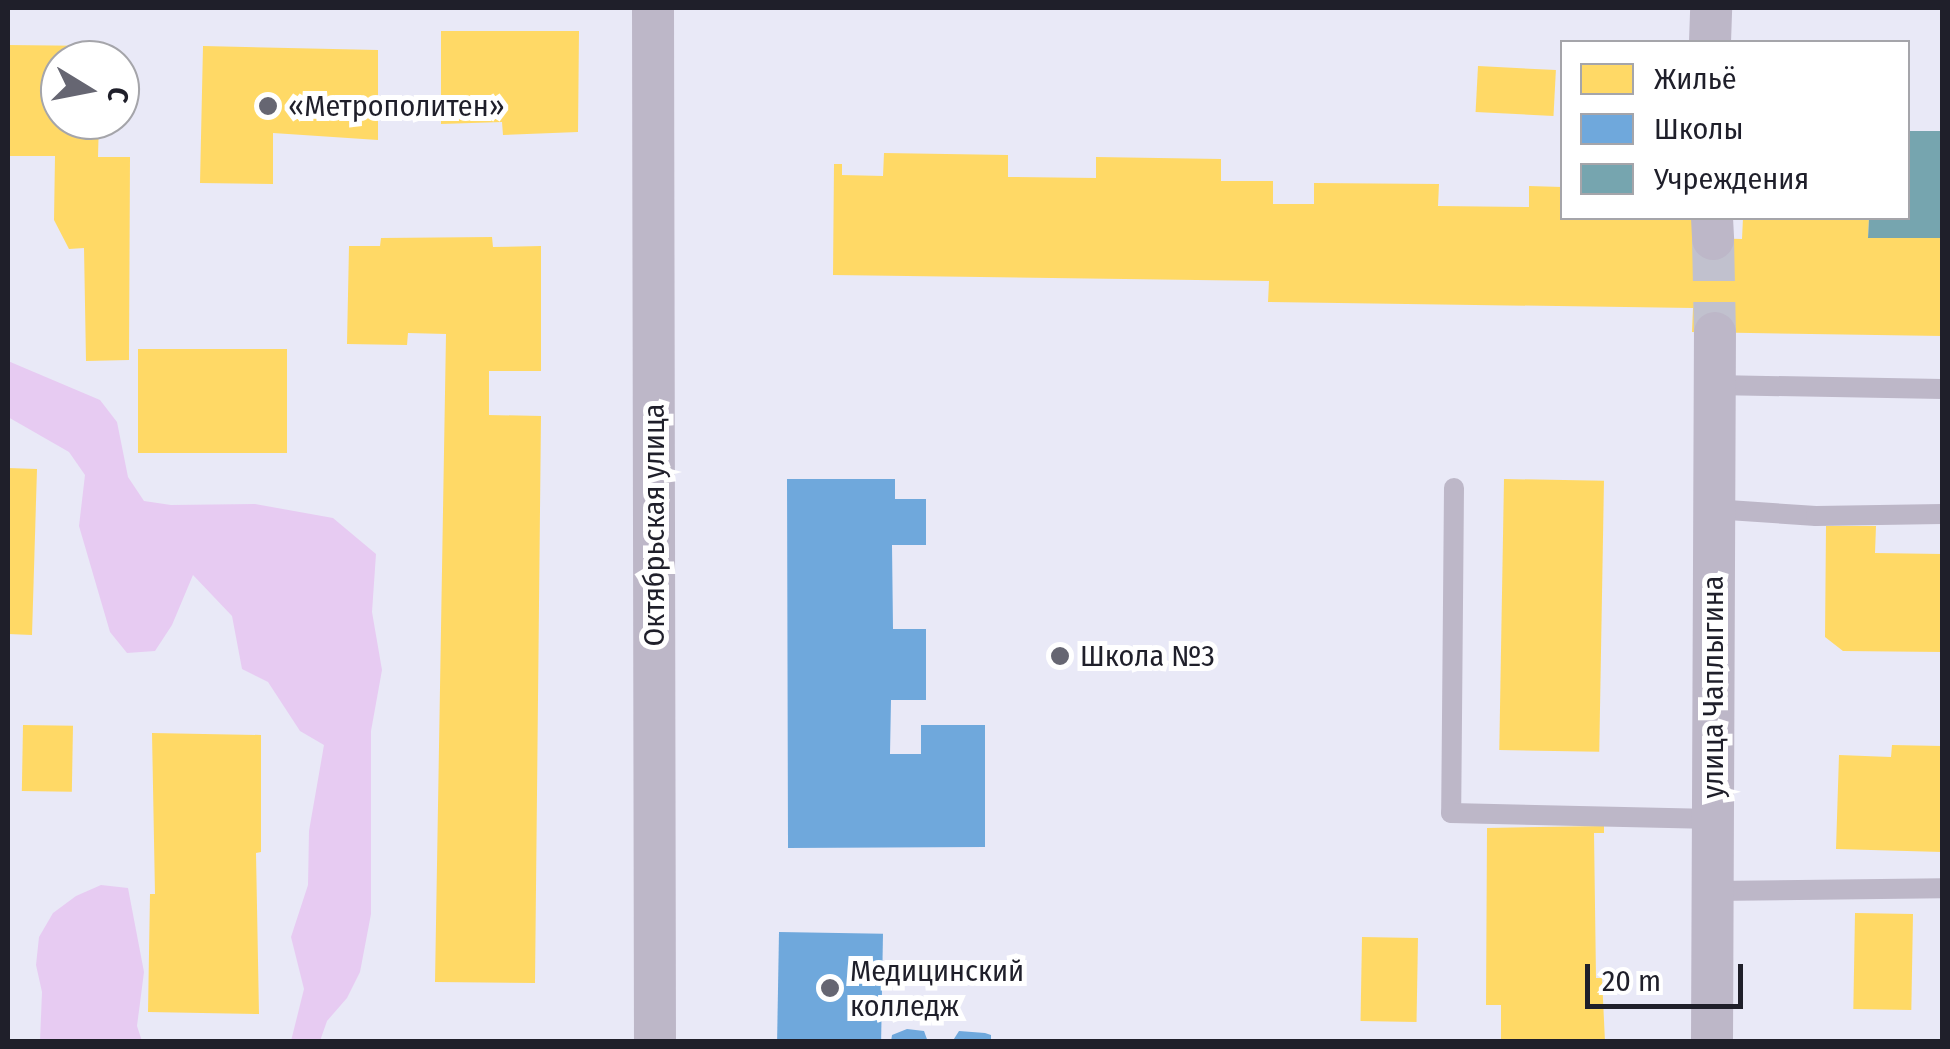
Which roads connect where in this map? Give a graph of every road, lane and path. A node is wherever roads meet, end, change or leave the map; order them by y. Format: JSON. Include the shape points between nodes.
{"nodes":[{"id":1,"x":654,"y":8,"type":"edge"},
{"id":2,"x":1711,"y":8,"type":"edge"},
{"id":3,"x":1710,"y":40,"type":"edge"},
{"id":4,"x":1715,"y":333,"type":"tunnel mouth"},
{"id":5,"x":1714,"y":384,"type":"junction"},
{"id":6,"x":1942,"y":389,"type":"edge"},
{"id":7,"x":1454,"y":488,"type":"dead end"},
{"id":8,"x":1712,"y":508,"type":"junction"},
{"id":9,"x":1942,"y":514,"type":"edge"},
{"id":10,"x":1713,"y":819,"type":"junction"},
{"id":11,"x":1942,"y":888,"type":"edge"},
{"id":12,"x":1712,"y":891,"type":"junction"},
{"id":13,"x":655,"y":1042,"type":"edge"},
{"id":14,"x":1712,"y":1042,"type":"edge"}],
"edges":[{"from":1,"to":13,"type":"street","name":"Октябрьская улица"},
{"from":2,"to":3,"type":"street"},
{"from":4,"to":5,"type":"street","name":"улица Чаплыгина"},
{"from":5,"to":6,"type":"lane"},
{"from":5,"to":8,"type":"street","name":"улица Чаплыгина"},
{"from":7,"to":10,"type":"lane","via":[[1451,813]]},
{"from":8,"to":9,"type":"lane","via":[[1816,516]]},
{"from":8,"to":10,"type":"street","name":"улица Чаплыгина"},
{"from":10,"to":12,"type":"street","name":"улица Чаплыгина"},
{"from":11,"to":12,"type":"lane"},
{"from":12,"to":14,"type":"street","name":"улица Чаплыгина"}]}
